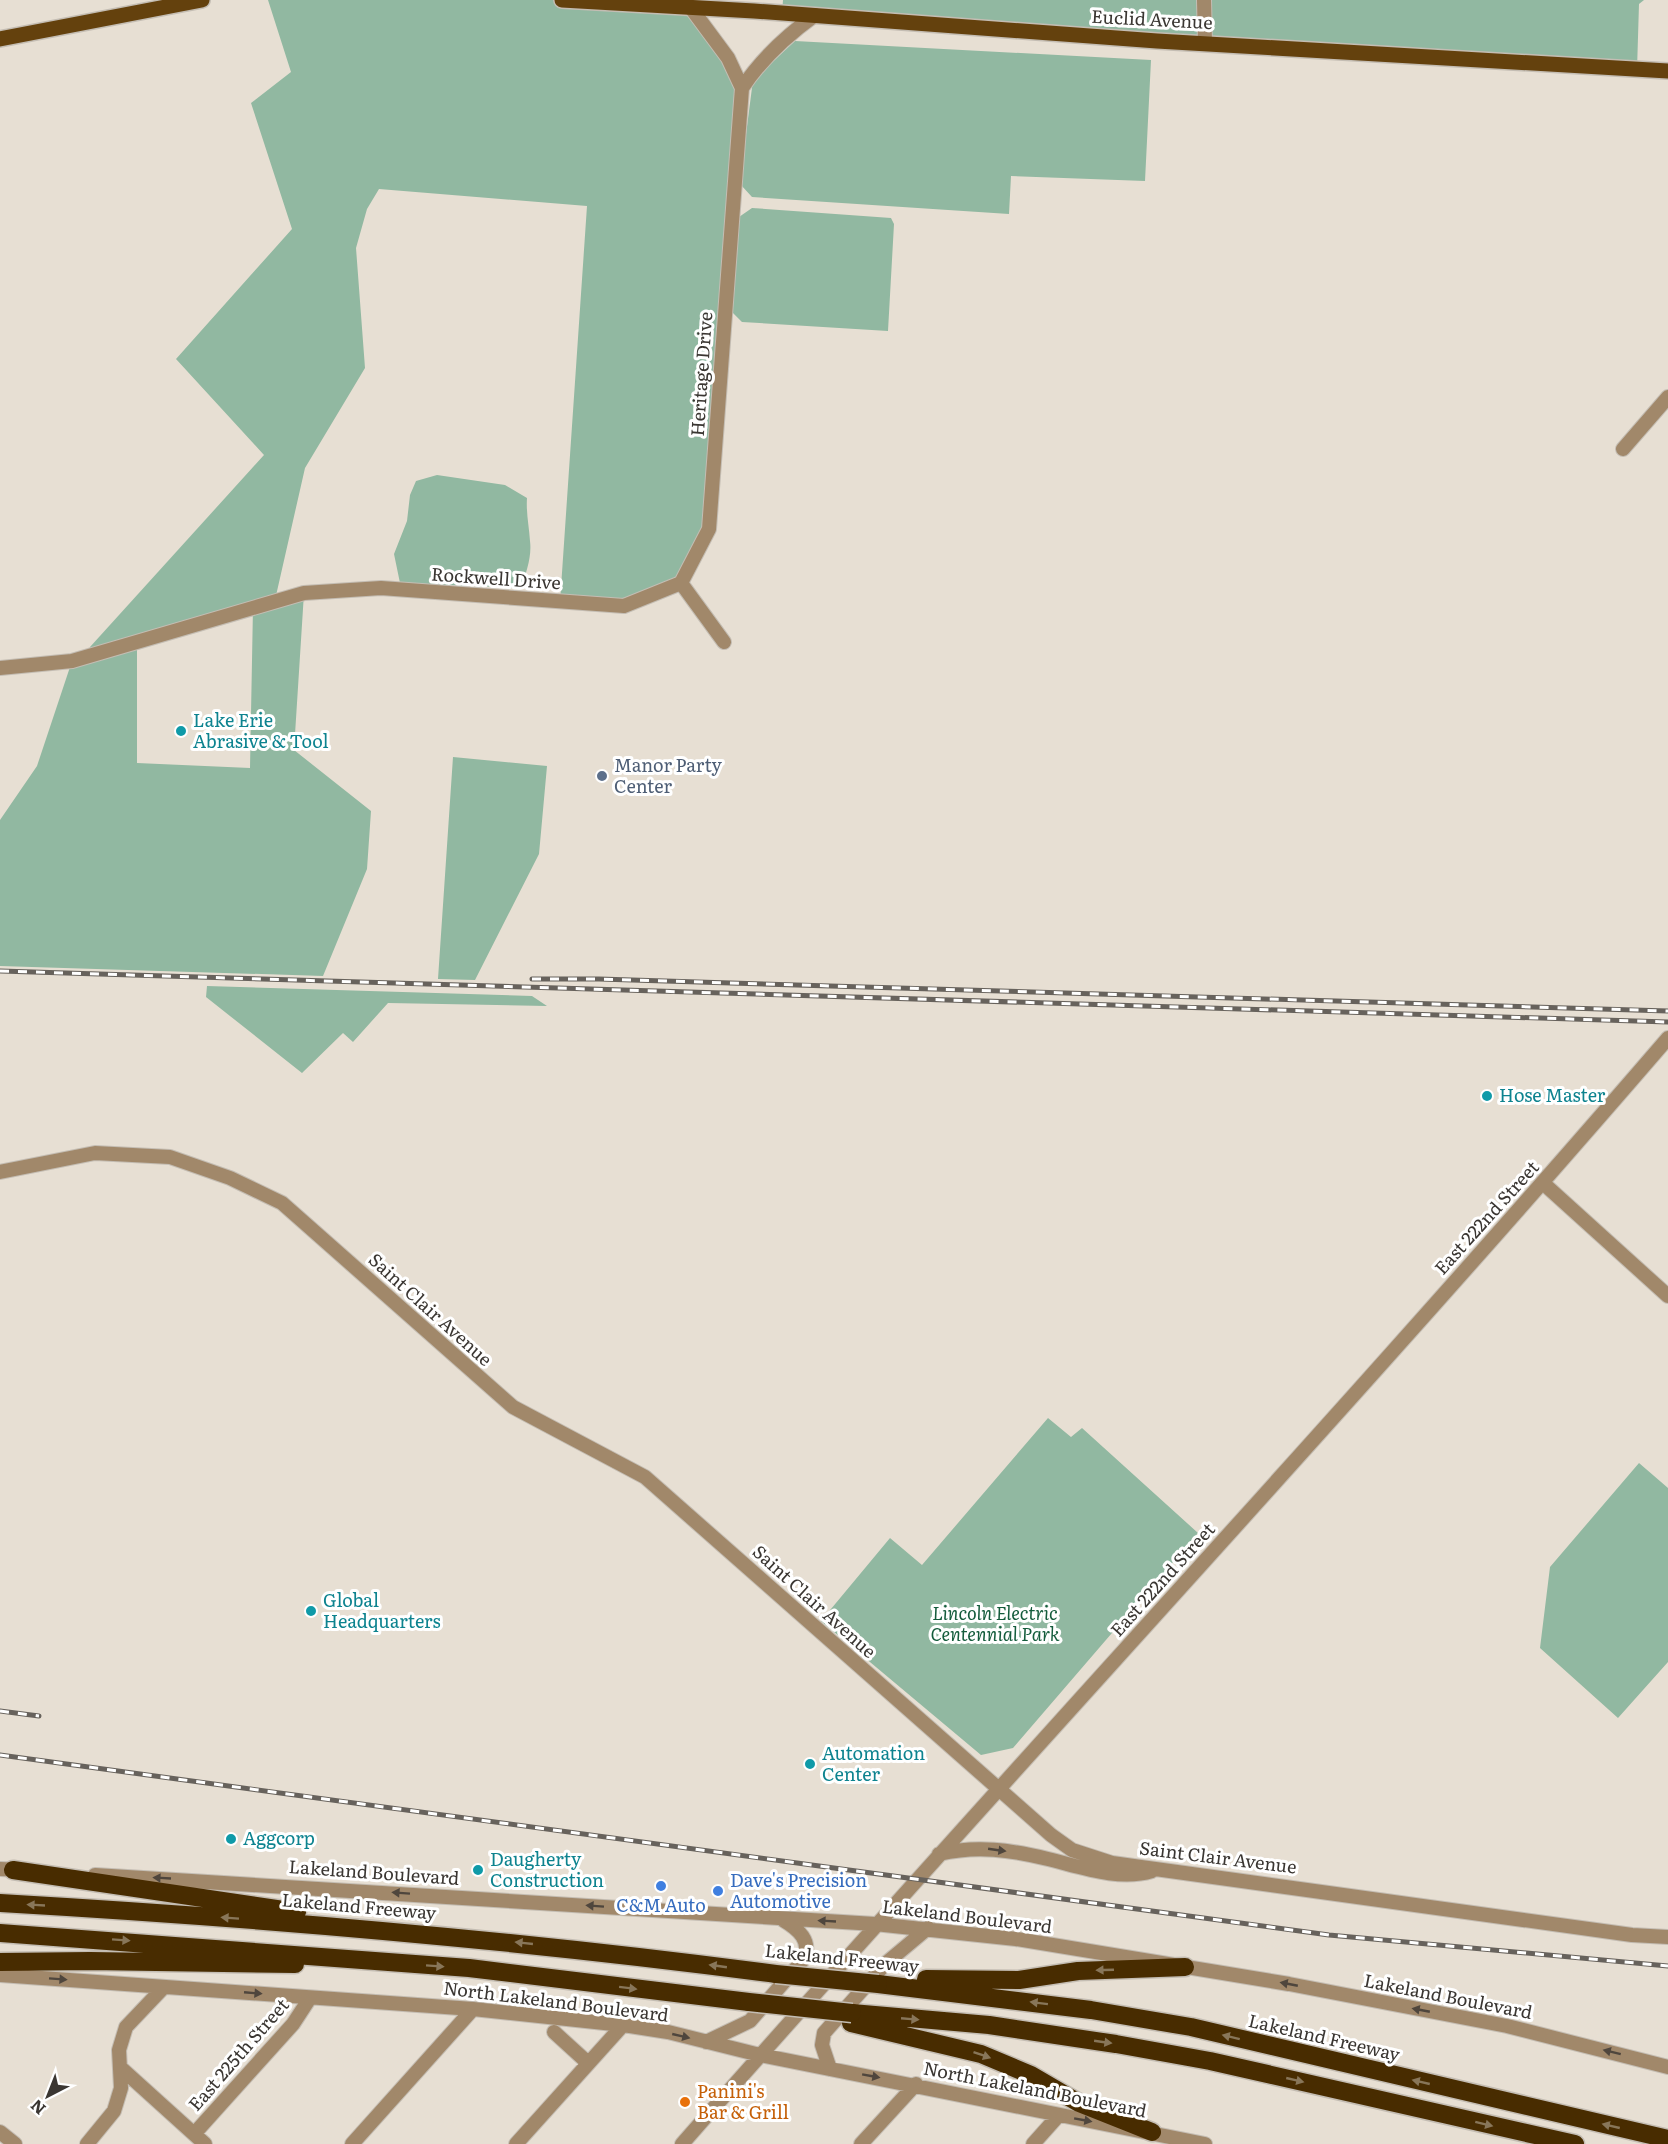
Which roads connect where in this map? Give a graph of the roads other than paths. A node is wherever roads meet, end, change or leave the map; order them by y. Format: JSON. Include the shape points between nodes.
{"nodes":[{"id":1,"x":202,"y":0,"type":"edge"},
{"id":2,"x":562,"y":0,"type":"edge"},
{"id":3,"x":1204,"y":0,"type":"edge"},
{"id":4,"x":691,"y":8,"type":"junction"},
{"id":5,"x":815,"y":15,"type":"junction"},
{"id":6,"x":0,"y":39,"type":"edge"},
{"id":7,"x":1205,"y":42,"type":"junction"},
{"id":8,"x":1668,"y":71,"type":"edge"},
{"id":9,"x":742,"y":88,"type":"junction"},
{"id":10,"x":1668,"y":397,"type":"edge"},
{"id":11,"x":1623,"y":449,"type":"dead end"},
{"id":12,"x":681,"y":583,"type":"junction"},
{"id":13,"x":724,"y":642,"type":"dead end"},
{"id":14,"x":0,"y":668,"type":"edge"},
{"id":15,"x":1668,"y":1038,"type":"edge"},
{"id":16,"x":0,"y":1172,"type":"edge"},
{"id":17,"x":1543,"y":1183,"type":"junction"},
{"id":18,"x":1668,"y":1296,"type":"edge"},
{"id":19,"x":999,"y":1790,"type":"junction"},
{"id":20,"x":939,"y":1854,"type":"junction"},
{"id":21,"x":6,"y":1869,"type":"edge"},
{"id":22,"x":1158,"y":1869,"type":"junction"},
{"id":23,"x":0,"y":1903,"type":"edge"},
{"id":24,"x":779,"y":1918,"type":"junction"},
{"id":25,"x":875,"y":1924,"type":"junction"},
{"id":26,"x":928,"y":1928,"type":"junction"},
{"id":27,"x":393,"y":1930,"type":"junction"},
{"id":28,"x":0,"y":1932,"type":"edge"},
{"id":29,"x":1668,"y":1937,"type":"edge"},
{"id":30,"x":376,"y":1962,"type":"junction"},
{"id":31,"x":1185,"y":1966,"type":"junction"},
{"id":32,"x":4,"y":1971,"type":"edge"},
{"id":33,"x":128,"y":1984,"type":"junction"},
{"id":34,"x":878,"y":1984,"type":"junction"},
{"id":35,"x":164,"y":1987,"type":"junction"},
{"id":36,"x":0,"y":1989,"type":"edge"},
{"id":37,"x":310,"y":1998,"type":"junction"},
{"id":38,"x":438,"y":2006,"type":"junction"},
{"id":39,"x":472,"y":2008,"type":"junction"},
{"id":40,"x":142,"y":2011,"type":"junction"},
{"id":41,"x":848,"y":2017,"type":"junction"},
{"id":42,"x":623,"y":2025,"type":"junction"},
{"id":43,"x":554,"y":2032,"type":"dead end"},
{"id":44,"x":450,"y":2034,"type":"junction"},
{"id":45,"x":706,"y":2042,"type":"junction"},
{"id":46,"x":760,"y":2055,"type":"junction"},
{"id":47,"x":588,"y":2063,"type":"junction"},
{"id":48,"x":1668,"y":2067,"type":"edge"},
{"id":49,"x":122,"y":2069,"type":"junction"},
{"id":50,"x":830,"y":2069,"type":"junction"},
{"id":51,"x":916,"y":2084,"type":"junction"},
{"id":52,"x":1058,"y":2116,"type":"junction"},
{"id":53,"x":0,"y":2132,"type":"edge"},
{"id":54,"x":1152,"y":2132,"type":"junction"},
{"id":55,"x":194,"y":2134,"type":"junction"},
{"id":56,"x":1668,"y":2139,"type":"edge"},
{"id":57,"x":15,"y":2144,"type":"edge"},
{"id":58,"x":87,"y":2144,"type":"edge"},
{"id":59,"x":205,"y":2144,"type":"edge"},
{"id":60,"x":352,"y":2144,"type":"edge"},
{"id":61,"x":516,"y":2144,"type":"edge"},
{"id":62,"x":682,"y":2144,"type":"edge"},
{"id":63,"x":861,"y":2144,"type":"edge"},
{"id":64,"x":1033,"y":2144,"type":"edge"},
{"id":65,"x":1202,"y":2144,"type":"edge"},
{"id":66,"x":1575,"y":2144,"type":"edge"}],
"edges":[{"from":1,"to":6,"type":"main road"},
{"from":2,"to":4,"type":"main road","name":"Euclid Avenue"},
{"from":3,"to":7,"type":"street"},
{"from":4,"to":5,"type":"main road","name":"Euclid Avenue"},
{"from":4,"to":9,"type":"street","name":"Heritage Drive","via":[[728,58]]},
{"from":5,"to":7,"type":"main road","name":"Euclid Avenue"},
{"from":5,"to":9,"type":"street","via":[[785,37]]},
{"from":7,"to":8,"type":"main road","name":"Euclid Avenue"},
{"from":9,"to":12,"type":"street","name":"Heritage Drive","via":[[709,529]]},
{"from":10,"to":11,"type":"street"},
{"from":12,"to":13,"type":"street"},
{"from":12,"to":14,"type":"street","name":"Rockwell Drive","via":[[624,606],[381,588],[304,593],[72,661]]},
{"from":15,"to":17,"type":"street","name":"East 222nd Street"},
{"from":16,"to":19,"type":"street","name":"Saint Clair Avenue","via":[[95,1153],[170,1157],[230,1178],[282,1203],[513,1407],[645,1477]]},
{"from":17,"to":18,"type":"street"},
{"from":17,"to":19,"type":"street","name":"East 222nd Street"},
{"from":19,"to":20,"type":"street","name":"East 222nd Street"},
{"from":19,"to":22,"type":"street","name":"Saint Clair Avenue","via":[[1072,1850],[1112,1863]]},
{"from":20,"to":22,"type":"street","one_way":true,"via":[[962,1848],[991,1848],[1136,1876]]},
{"from":20,"to":25,"type":"street","name":"East 222nd Street"},
{"from":24,"to":21,"type":"street","name":"Lakeland Boulevard","one_way":true},
{"from":21,"to":27,"type":"highway","via":[[330,1917]]},
{"from":22,"to":29,"type":"street","name":"Saint Clair Avenue"},
{"from":27,"to":23,"type":"highway","name":"Lakeland Freeway","one_way":true},
{"from":25,"to":24,"type":"street","name":"Lakeland Boulevard","one_way":true},
{"from":24,"to":45,"type":"street","via":[[802,1935],[807,1947],[803,1960],[750,2021]]},
{"from":25,"to":26,"type":"street","name":"Lakeland Boulevard"},
{"from":25,"to":46,"type":"street","name":"East 222nd Street"},
{"from":26,"to":31,"type":"street","name":"Lakeland Boulevard"},
{"from":26,"to":50,"type":"street","via":[[885,1964],[824,2033],[822,2045]]},
{"from":34,"to":27,"type":"highway","name":"Lakeland Freeway","one_way":true,"bridge":true},
{"from":28,"to":30,"type":"highway","one_way":true},
{"from":30,"to":32,"type":"highway","via":[[264,1965],[90,1960]]},
{"from":30,"to":41,"type":"highway","one_way":true,"bridge":true,"via":[[469,1968]]},
{"from":31,"to":34,"type":"highway","one_way":true,"via":[[1078,1971],[1019,1980],[916,1979]]},
{"from":48,"to":31,"type":"street","name":"Lakeland Boulevard","one_way":true,"via":[[1507,2026]]},
{"from":32,"to":33,"type":"street","name":"North Lakeland Boulevard","one_way":true},
{"from":32,"to":36,"type":"street"},
{"from":33,"to":35,"type":"street","name":"North Lakeland Boulevard"},
{"from":33,"to":40,"type":"street","via":[[141,2001]]},
{"from":56,"to":34,"type":"highway","name":"Lakeland Freeway","one_way":true,"via":[[1191,2027],[1091,2010]]},
{"from":35,"to":37,"type":"street","name":"North Lakeland Boulevard","one_way":true},
{"from":35,"to":40,"type":"street"},
{"from":37,"to":38,"type":"street","name":"North Lakeland Boulevard"},
{"from":37,"to":55,"type":"street","name":"East 225th Street","via":[[293,2024]]},
{"from":38,"to":39,"type":"street","name":"North Lakeland Boulevard"},
{"from":38,"to":44,"type":"street","via":[[449,2022]]},
{"from":39,"to":42,"type":"street","name":"North Lakeland Boulevard"},
{"from":39,"to":44,"type":"street"},
{"from":40,"to":49,"type":"street","via":[[126,2027],[119,2050]]},
{"from":41,"to":54,"type":"highway","one_way":true,"via":[[981,2054],[1031,2075],[1079,2103]]},
{"from":41,"to":66,"type":"highway","one_way":true,"via":[[989,2025],[1128,2046]]},
{"from":42,"to":45,"type":"street","name":"North Lakeland Boulevard","one_way":true},
{"from":42,"to":47,"type":"street"},
{"from":43,"to":47,"type":"street"},
{"from":44,"to":60,"type":"street"},
{"from":45,"to":46,"type":"street","name":"North Lakeland Boulevard"},
{"from":46,"to":50,"type":"street","name":"North Lakeland Boulevard"},
{"from":46,"to":62,"type":"street","name":"East 222nd Street"},
{"from":47,"to":61,"type":"street"},
{"from":49,"to":55,"type":"street"},
{"from":49,"to":58,"type":"street","via":[[114,2111]]},
{"from":50,"to":51,"type":"street","name":"North Lakeland Boulevard","one_way":true},
{"from":51,"to":52,"type":"street","name":"North Lakeland Boulevard"},
{"from":51,"to":63,"type":"street"},
{"from":52,"to":54,"type":"street","name":"North Lakeland Boulevard","one_way":true},
{"from":52,"to":64,"type":"street"},
{"from":53,"to":57,"type":"street"},
{"from":54,"to":65,"type":"street","name":"North Lakeland Boulevard"},
{"from":55,"to":59,"type":"street"}]}
